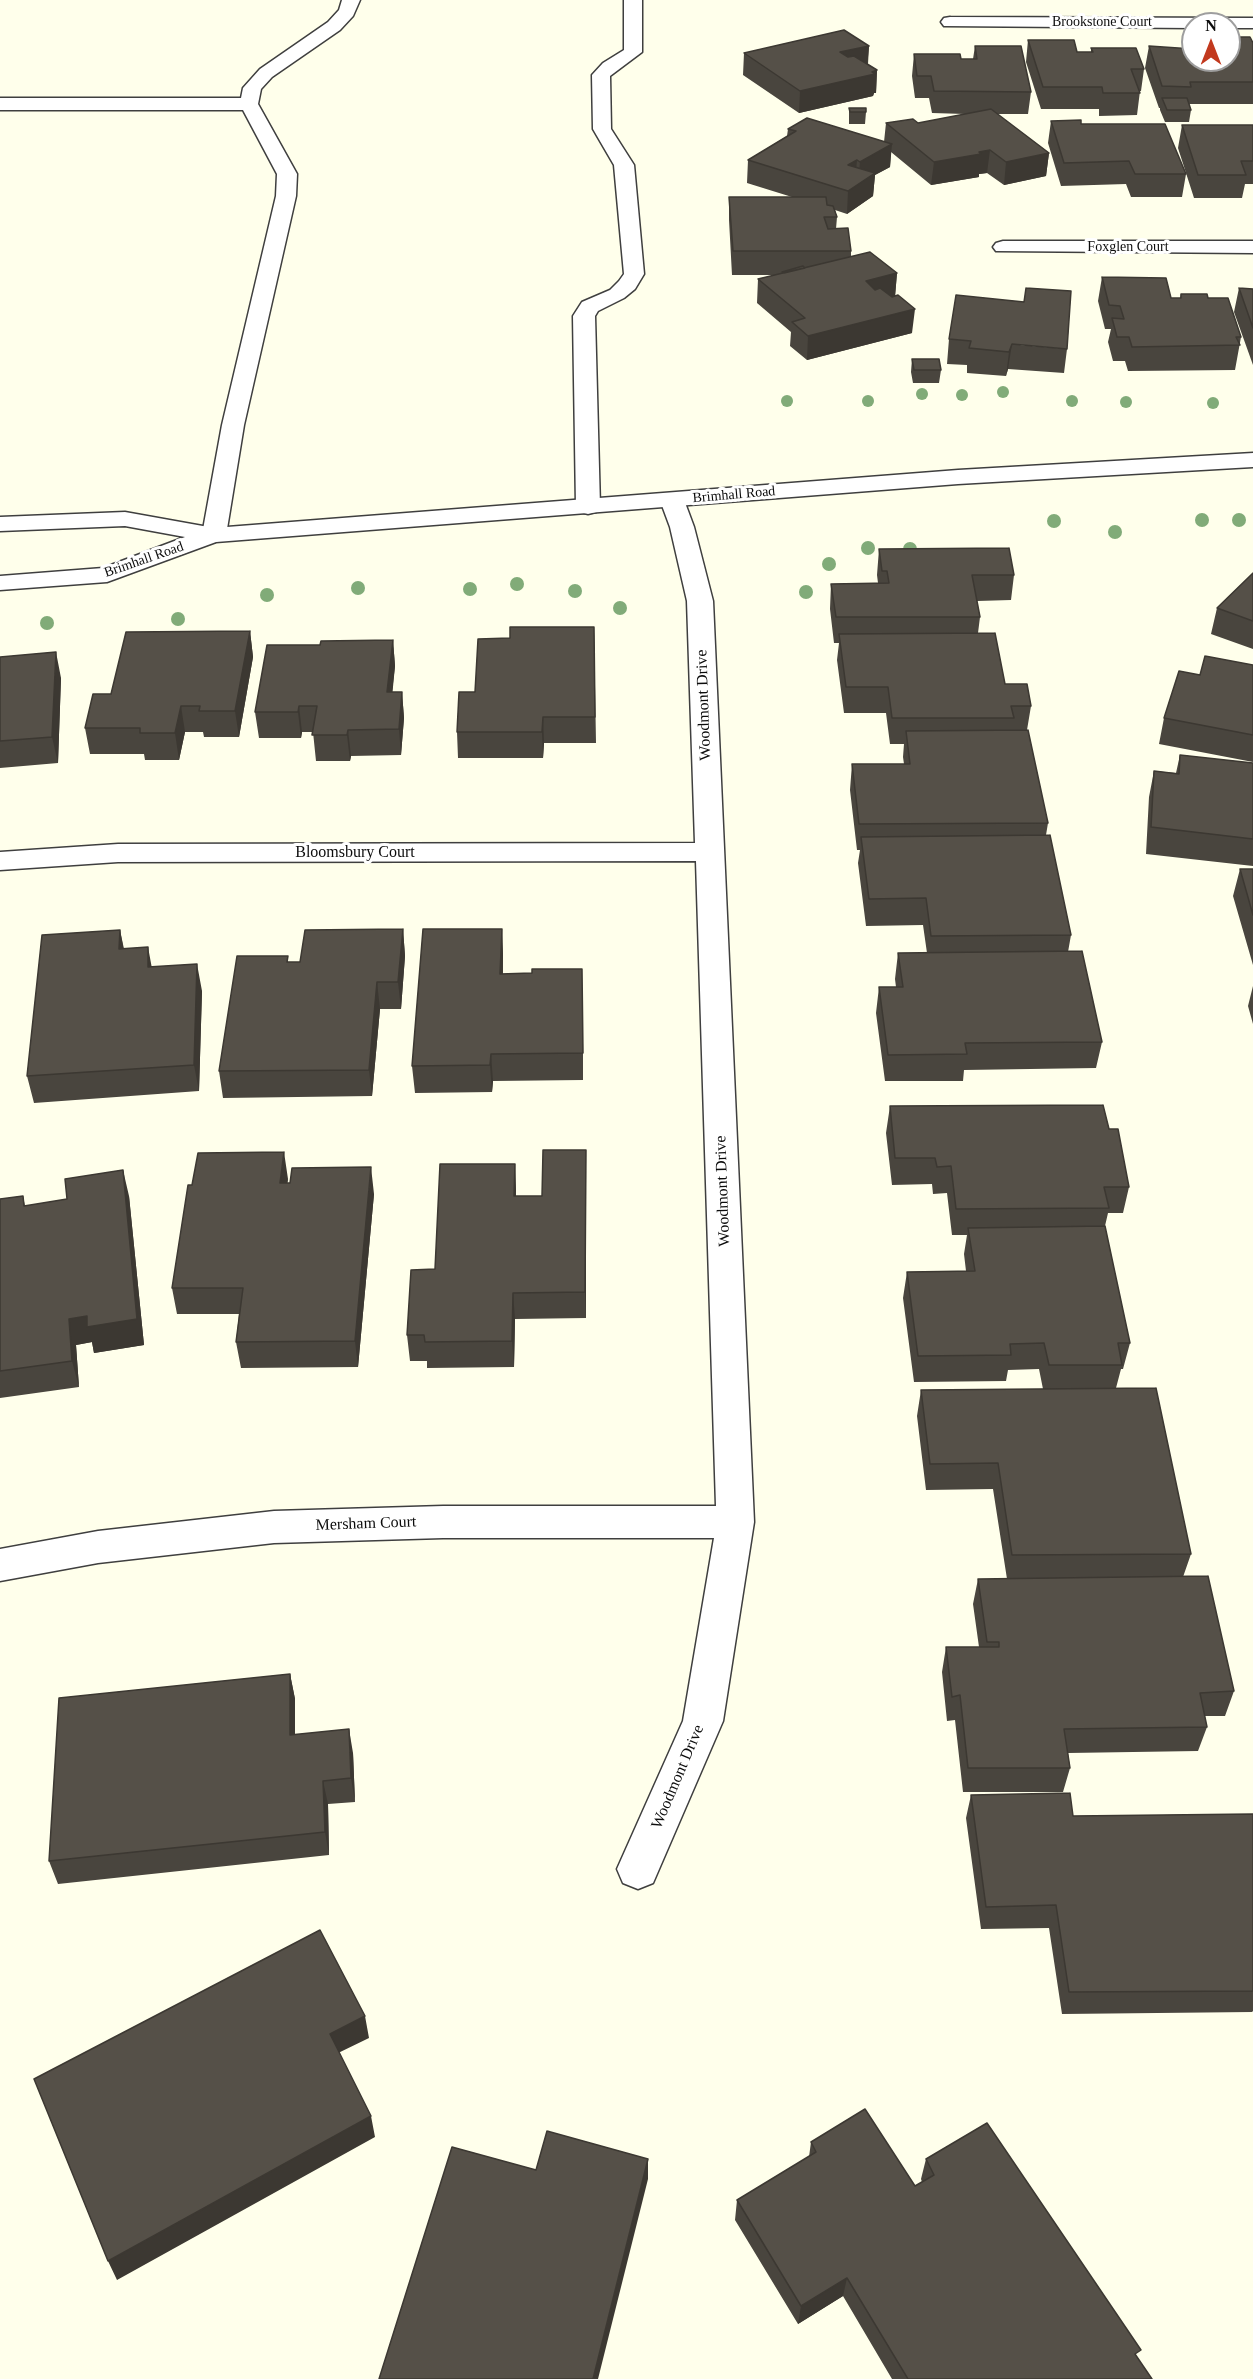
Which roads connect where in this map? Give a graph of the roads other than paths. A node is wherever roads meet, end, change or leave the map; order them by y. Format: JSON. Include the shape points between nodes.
{"nodes":[{"id":1,"x":351,"y":0,"type":"edge"},
{"id":2,"x":633,"y":0,"type":"edge"},
{"id":3,"x":950,"y":22,"type":"dead end"},
{"id":4,"x":1253,"y":22,"type":"edge"},
{"id":5,"x":0,"y":104,"type":"edge"},
{"id":6,"x":249,"y":104,"type":"junction"},
{"id":7,"x":1003,"y":247,"type":"dead end"},
{"id":8,"x":1253,"y":247,"type":"edge"},
{"id":9,"x":1253,"y":460,"type":"edge"},
{"id":10,"x":672,"y":501,"type":"junction"},
{"id":11,"x":588,"y":507,"type":"junction"},
{"id":12,"x":0,"y":524,"type":"edge"},
{"id":13,"x":214,"y":534,"type":"junction"},
{"id":14,"x":0,"y":583,"type":"edge"},
{"id":15,"x":710,"y":852,"type":"junction"},
{"id":16,"x":0,"y":861,"type":"edge"},
{"id":17,"x":735,"y":1522,"type":"junction"},
{"id":18,"x":0,"y":1565,"type":"edge"},
{"id":19,"x":638,"y":1869,"type":"dead end"}],
"edges":[{"from":1,"to":6,"type":"street","via":[[347,12],[334,26],[266,73],[252,88]]},
{"from":2,"to":11,"type":"street","via":[[633,52],[601,75],[602,129],[624,165],[634,274],[628,285],[590,307],[584,316]]},
{"from":3,"to":4,"type":"street","name":"Brookstone Court"},
{"from":5,"to":6,"type":"street"},
{"from":6,"to":13,"type":"street","via":[[287,174],[286,196],[233,425]]},
{"from":7,"to":8,"type":"street","name":"Foxglen Court"},
{"from":9,"to":10,"type":"street","name":"Brimhall Road","via":[[958,477]]},
{"from":10,"to":11,"type":"street","name":"Brimhall Road"},
{"from":10,"to":15,"type":"street","name":"Woodmont Drive","via":[[700,601]]},
{"from":11,"to":13,"type":"street","name":"Brimhall Road"},
{"from":12,"to":13,"type":"street","name":"Brimhall Road","via":[[125,519]]},
{"from":13,"to":14,"type":"street","name":"Brimhall Road","via":[[107,575]]},
{"from":15,"to":16,"type":"street","name":"Bloomsbury Court","via":[[118,853]]},
{"from":15,"to":17,"type":"street","name":"Woodmont Drive"},
{"from":17,"to":18,"type":"street","name":"Mersham Court","via":[[443,1522],[274,1527],[98,1547]]},
{"from":17,"to":19,"type":"street","name":"Woodmont Drive","via":[[703,1721]]}]}
